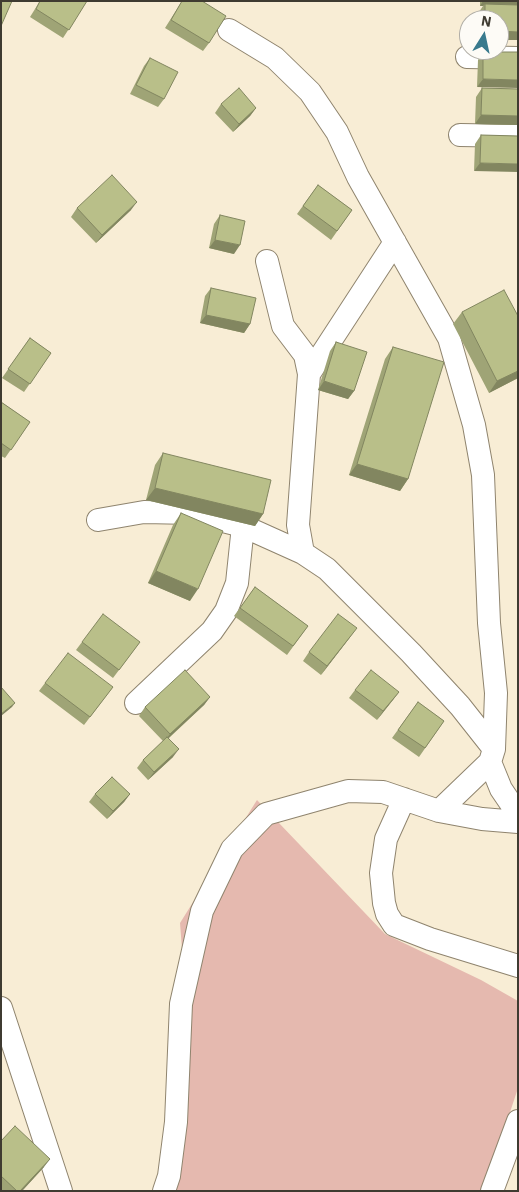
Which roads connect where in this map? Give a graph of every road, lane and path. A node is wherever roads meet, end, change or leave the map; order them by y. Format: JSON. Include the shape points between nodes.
{"nodes":[{"id":1,"x":229,"y":30,"type":"dead end"},
{"id":2,"x":460,"y":135,"type":"dead end"},
{"id":3,"x":518,"y":136,"type":"edge"},
{"id":4,"x":395,"y":242,"type":"junction"},
{"id":5,"x":267,"y":260,"type":"dead end"},
{"id":6,"x":310,"y":374,"type":"junction"},
{"id":7,"x":98,"y":520,"type":"dead end"},
{"id":8,"x":243,"y":526,"type":"junction"},
{"id":9,"x":303,"y":554,"type":"junction"},
{"id":10,"x":136,"y":703,"type":"dead end"},
{"id":11,"x":492,"y":756,"type":"junction"},
{"id":12,"x":404,"y":799,"type":"junction"},
{"id":13,"x":439,"y":811,"type":"junction"},
{"id":14,"x":518,"y":814,"type":"edge"},
{"id":15,"x":518,"y":822,"type":"edge"},
{"id":16,"x":518,"y":966,"type":"edge"},
{"id":17,"x":1,"y":1008,"type":"edge"},
{"id":18,"x":518,"y":1121,"type":"edge"},
{"id":19,"x":61,"y":1191,"type":"edge"},
{"id":20,"x":164,"y":1191,"type":"edge"},
{"id":21,"x":492,"y":1191,"type":"edge"}],
"edges":[{"from":1,"to":4,"type":"street","via":[[275,58],[310,92],[337,132]]},
{"from":2,"to":3,"type":"street"},
{"from":4,"to":6,"type":"street"},
{"from":4,"to":11,"type":"street","via":[[449,338],[483,475],[489,623],[496,693]]},
{"from":5,"to":6,"type":"street","via":[[283,326],[305,355]]},
{"from":6,"to":9,"type":"street","via":[[298,525]]},
{"from":7,"to":8,"type":"street","via":[[144,512],[192,513]]},
{"from":8,"to":9,"type":"street"},
{"from":8,"to":10,"type":"street","via":[[236,584],[226,611],[212,631]]},
{"from":9,"to":11,"type":"street","via":[[327,569],[411,653],[460,706]]},
{"from":11,"to":13,"type":"street"},
{"from":11,"to":14,"type":"street","via":[[501,789]]},
{"from":12,"to":13,"type":"street"},
{"from":12,"to":16,"type":"street","via":[[386,839],[381,873],[384,903],[394,925]]},
{"from":12,"to":20,"type":"street","via":[[383,792],[348,791],[266,814],[232,849],[202,911],[180,1004],[176,1122]]},
{"from":13,"to":15,"type":"street"},
{"from":17,"to":19,"type":"street"},
{"from":18,"to":21,"type":"street"}]}
